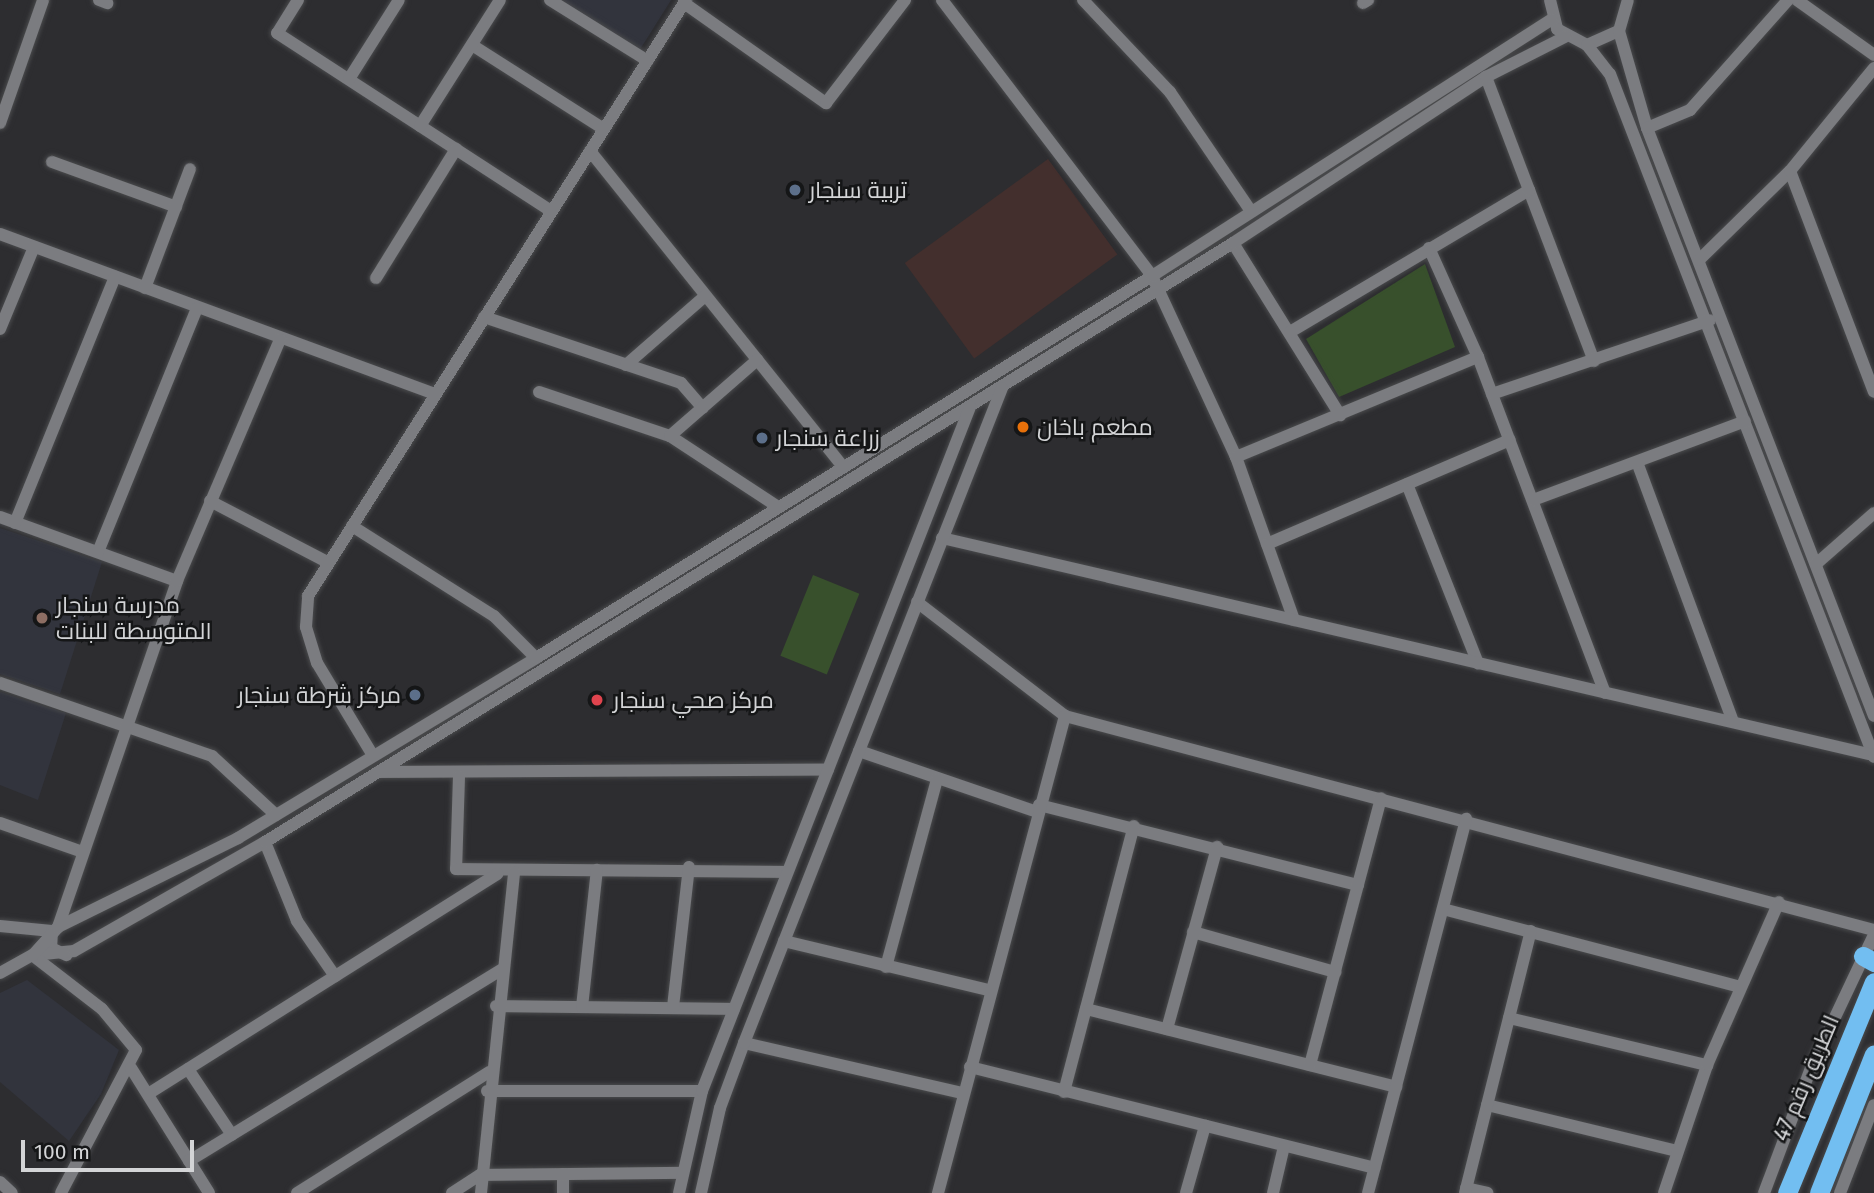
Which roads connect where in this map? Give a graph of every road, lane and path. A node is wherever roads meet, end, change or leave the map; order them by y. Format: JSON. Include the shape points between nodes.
{"nodes":[{"id":1,"x":43,"y":0,"type":"edge"},
{"id":2,"x":298,"y":0,"type":"edge"},
{"id":3,"x":399,"y":0,"type":"edge"},
{"id":4,"x":500,"y":0,"type":"edge"},
{"id":5,"x":550,"y":0,"type":"edge"},
{"id":6,"x":905,"y":0,"type":"edge"},
{"id":7,"x":942,"y":0,"type":"edge"},
{"id":8,"x":1083,"y":0,"type":"edge"},
{"id":9,"x":1550,"y":0,"type":"edge"},
{"id":10,"x":1628,"y":0,"type":"edge"},
{"id":11,"x":1788,"y":0,"type":"edge"},
{"id":12,"x":1797,"y":0,"type":"edge"},
{"id":13,"x":685,"y":2,"type":"edge"},
{"id":14,"x":1552,"y":19,"type":"junction"},
{"id":15,"x":1619,"y":31,"type":"junction"},
{"id":16,"x":1565,"y":37,"type":"junction"},
{"id":17,"x":471,"y":44,"type":"junction"},
{"id":18,"x":1587,"y":45,"type":"junction"},
{"id":19,"x":1874,"y":55,"type":"edge"},
{"id":20,"x":648,"y":61,"type":"junction"},
{"id":21,"x":1874,"y":68,"type":"edge"},
{"id":22,"x":1486,"y":77,"type":"junction"},
{"id":23,"x":349,"y":79,"type":"junction"},
{"id":24,"x":0,"y":123,"type":"edge"},
{"id":25,"x":420,"y":126,"type":"junction"},
{"id":26,"x":1647,"y":128,"type":"junction"},
{"id":27,"x":604,"y":129,"type":"junction"},
{"id":28,"x":456,"y":149,"type":"junction"},
{"id":29,"x":590,"y":151,"type":"junction"},
{"id":30,"x":52,"y":162,"type":"dead end"},
{"id":31,"x":190,"y":169,"type":"dead end"},
{"id":32,"x":1790,"y":171,"type":"junction"},
{"id":33,"x":1529,"y":190,"type":"junction"},
{"id":34,"x":176,"y":206,"type":"junction"},
{"id":35,"x":551,"y":211,"type":"junction"},
{"id":36,"x":1251,"y":211,"type":"junction"},
{"id":37,"x":0,"y":234,"type":"edge"},
{"id":38,"x":1233,"y":243,"type":"junction"},
{"id":39,"x":34,"y":247,"type":"junction"},
{"id":40,"x":1429,"y":248,"type":"junction"},
{"id":41,"x":1699,"y":260,"type":"junction"},
{"id":42,"x":1152,"y":276,"type":"junction"},
{"id":43,"x":115,"y":277,"type":"junction"},
{"id":44,"x":376,"y":278,"type":"dead end"},
{"id":45,"x":145,"y":288,"type":"junction"},
{"id":46,"x":1158,"y":289,"type":"junction"},
{"id":47,"x":705,"y":296,"type":"junction"},
{"id":48,"x":197,"y":308,"type":"junction"},
{"id":49,"x":484,"y":317,"type":"junction"},
{"id":50,"x":1721,"y":317,"type":"junction"},
{"id":51,"x":1705,"y":322,"type":"junction"},
{"id":52,"x":0,"y":328,"type":"edge"},
{"id":53,"x":1290,"y":332,"type":"junction"},
{"id":54,"x":280,"y":339,"type":"junction"},
{"id":55,"x":1478,"y":357,"type":"junction"},
{"id":56,"x":757,"y":360,"type":"junction"},
{"id":57,"x":1594,"y":361,"type":"junction"},
{"id":58,"x":626,"y":365,"type":"junction"},
{"id":59,"x":1002,"y":387,"type":"junction"},
{"id":60,"x":966,"y":391,"type":"junction"},
{"id":61,"x":1874,"y":391,"type":"edge"},
{"id":62,"x":539,"y":392,"type":"dead end"},
{"id":63,"x":435,"y":394,"type":"junction"},
{"id":64,"x":1492,"y":394,"type":"junction"},
{"id":65,"x":970,"y":407,"type":"junction"},
{"id":66,"x":703,"y":408,"type":"junction"},
{"id":67,"x":1340,"y":415,"type":"junction"},
{"id":68,"x":1745,"y":421,"type":"junction"},
{"id":69,"x":670,"y":436,"type":"junction"},
{"id":70,"x":1510,"y":440,"type":"junction"},
{"id":71,"x":1236,"y":457,"type":"junction"},
{"id":72,"x":951,"y":459,"type":"junction"},
{"id":73,"x":1637,"y":462,"type":"junction"},
{"id":74,"x":843,"y":467,"type":"junction"},
{"id":75,"x":970,"y":467,"type":"junction"},
{"id":76,"x":1407,"y":484,"type":"junction"},
{"id":77,"x":1533,"y":500,"type":"junction"},
{"id":78,"x":210,"y":501,"type":"junction"},
{"id":79,"x":778,"y":507,"type":"junction"},
{"id":80,"x":1874,"y":513,"type":"edge"},
{"id":81,"x":0,"y":517,"type":"edge"},
{"id":82,"x":15,"y":523,"type":"junction"},
{"id":83,"x":352,"y":526,"type":"junction"},
{"id":84,"x":942,"y":538,"type":"junction"},
{"id":85,"x":1267,"y":544,"type":"junction"},
{"id":86,"x":97,"y":552,"type":"junction"},
{"id":87,"x":329,"y":563,"type":"junction"},
{"id":88,"x":1816,"y":564,"type":"junction"},
{"id":89,"x":177,"y":581,"type":"junction"},
{"id":90,"x":917,"y":602,"type":"junction"},
{"id":91,"x":1294,"y":620,"type":"junction"},
{"id":92,"x":536,"y":658,"type":"junction"},
{"id":93,"x":1478,"y":663,"type":"junction"},
{"id":94,"x":0,"y":683,"type":"edge"},
{"id":95,"x":1605,"y":692,"type":"junction"},
{"id":96,"x":1065,"y":716,"type":"junction"},
{"id":97,"x":1874,"y":716,"type":"edge"},
{"id":98,"x":1733,"y":722,"type":"junction"},
{"id":99,"x":126,"y":724,"type":"junction"},
{"id":100,"x":859,"y":751,"type":"junction"},
{"id":101,"x":372,"y":754,"type":"junction"},
{"id":102,"x":1874,"y":756,"type":"edge"},
{"id":103,"x":828,"y":770,"type":"junction"},
{"id":104,"x":377,"y":772,"type":"junction"},
{"id":105,"x":458,"y":776,"type":"junction"},
{"id":106,"x":937,"y":779,"type":"junction"},
{"id":107,"x":1381,"y":798,"type":"junction"},
{"id":108,"x":1038,"y":808,"type":"junction"},
{"id":109,"x":276,"y":815,"type":"junction"},
{"id":110,"x":1466,"y":819,"type":"junction"},
{"id":111,"x":0,"y":823,"type":"edge"},
{"id":112,"x":1134,"y":826,"type":"junction"},
{"id":113,"x":265,"y":842,"type":"junction"},
{"id":114,"x":1217,"y":847,"type":"junction"},
{"id":115,"x":83,"y":852,"type":"junction"},
{"id":116,"x":689,"y":867,"type":"junction"},
{"id":117,"x":597,"y":870,"type":"junction"},
{"id":118,"x":514,"y":872,"type":"junction"},
{"id":119,"x":787,"y":872,"type":"junction"},
{"id":120,"x":497,"y":874,"type":"junction"},
{"id":121,"x":1358,"y":885,"type":"junction"},
{"id":122,"x":1779,"y":902,"type":"junction"},
{"id":123,"x":1443,"y":909,"type":"junction"},
{"id":124,"x":0,"y":926,"type":"edge"},
{"id":125,"x":55,"y":929,"type":"junction"},
{"id":126,"x":1531,"y":931,"type":"junction"},
{"id":127,"x":1193,"y":932,"type":"junction"},
{"id":128,"x":1874,"y":932,"type":"edge"},
{"id":129,"x":784,"y":941,"type":"junction"},
{"id":130,"x":66,"y":955,"type":"junction"},
{"id":131,"x":33,"y":956,"type":"junction"},
{"id":132,"x":1869,"y":959,"type":"edge"},
{"id":133,"x":886,"y":967,"type":"junction"},
{"id":134,"x":501,"y":970,"type":"junction"},
{"id":135,"x":1335,"y":972,"type":"junction"},
{"id":136,"x":0,"y":973,"type":"edge"},
{"id":137,"x":335,"y":976,"type":"junction"},
{"id":138,"x":1874,"y":982,"type":"edge"},
{"id":139,"x":1740,"y":987,"type":"junction"},
{"id":140,"x":988,"y":990,"type":"junction"},
{"id":141,"x":496,"y":1006,"type":"junction"},
{"id":142,"x":582,"y":1007,"type":"junction"},
{"id":143,"x":673,"y":1007,"type":"junction"},
{"id":144,"x":734,"y":1009,"type":"junction"},
{"id":145,"x":1086,"y":1009,"type":"junction"},
{"id":146,"x":1509,"y":1018,"type":"junction"},
{"id":147,"x":1167,"y":1029,"type":"junction"},
{"id":148,"x":744,"y":1043,"type":"junction"},
{"id":149,"x":1874,"y":1054,"type":"edge"},
{"id":150,"x":1310,"y":1065,"type":"junction"},
{"id":151,"x":1707,"y":1065,"type":"junction"},
{"id":152,"x":131,"y":1068,"type":"junction"},
{"id":153,"x":970,"y":1068,"type":"junction"},
{"id":154,"x":188,"y":1069,"type":"junction"},
{"id":155,"x":489,"y":1072,"type":"junction"},
{"id":156,"x":1396,"y":1087,"type":"junction"},
{"id":157,"x":487,"y":1091,"type":"junction"},
{"id":158,"x":702,"y":1091,"type":"junction"},
{"id":159,"x":1064,"y":1092,"type":"junction"},
{"id":160,"x":963,"y":1093,"type":"junction"},
{"id":161,"x":148,"y":1094,"type":"junction"},
{"id":162,"x":1487,"y":1105,"type":"junction"},
{"id":163,"x":1874,"y":1105,"type":"edge"},
{"id":164,"x":1205,"y":1126,"type":"junction"},
{"id":165,"x":232,"y":1135,"type":"junction"},
{"id":166,"x":1284,"y":1146,"type":"junction"},
{"id":167,"x":1676,"y":1151,"type":"junction"},
{"id":168,"x":189,"y":1161,"type":"junction"},
{"id":169,"x":1375,"y":1168,"type":"junction"},
{"id":170,"x":682,"y":1173,"type":"junction"},
{"id":171,"x":563,"y":1174,"type":"junction"},
{"id":172,"x":480,"y":1175,"type":"junction"},
{"id":173,"x":0,"y":1182,"type":"edge"},
{"id":174,"x":1465,"y":1190,"type":"edge"},
{"id":175,"x":12,"y":1193,"type":"edge"},
{"id":176,"x":61,"y":1193,"type":"edge"},
{"id":177,"x":209,"y":1193,"type":"edge"},
{"id":178,"x":297,"y":1193,"type":"edge"},
{"id":179,"x":452,"y":1193,"type":"edge"},
{"id":180,"x":481,"y":1193,"type":"edge"},
{"id":181,"x":564,"y":1193,"type":"edge"},
{"id":182,"x":679,"y":1193,"type":"edge"},
{"id":183,"x":701,"y":1193,"type":"edge"},
{"id":184,"x":938,"y":1193,"type":"edge"},
{"id":185,"x":1186,"y":1193,"type":"edge"},
{"id":186,"x":1272,"y":1193,"type":"edge"},
{"id":187,"x":1368,"y":1193,"type":"edge"},
{"id":188,"x":1487,"y":1193,"type":"edge"},
{"id":189,"x":1664,"y":1193,"type":"edge"},
{"id":190,"x":1763,"y":1193,"type":"edge"},
{"id":191,"x":1787,"y":1193,"type":"edge"},
{"id":192,"x":1819,"y":1193,"type":"edge"},
{"id":193,"x":1840,"y":1193,"type":"edge"}],
"edges":[{"from":1,"to":24,"type":"street"},
{"from":2,"to":23,"type":"street","via":[[276,33]]},
{"from":3,"to":23,"type":"street"},
{"from":4,"to":17,"type":"street"},
{"from":5,"to":20,"type":"street"},
{"from":6,"to":13,"type":"street","via":[[825,103]]},
{"from":7,"to":42,"type":"street"},
{"from":8,"to":36,"type":"street","via":[[1170,92]]},
{"from":9,"to":14,"type":"street"},
{"from":10,"to":15,"type":"street"},
{"from":11,"to":26,"type":"street","via":[[1690,110]]},
{"from":12,"to":19,"type":"street"},
{"from":13,"to":20,"type":"street"},
{"from":14,"to":16,"type":"street"},
{"from":14,"to":36,"type":"street"},
{"from":15,"to":18,"type":"street"},
{"from":15,"to":26,"type":"street"},
{"from":16,"to":18,"type":"street"},
{"from":16,"to":22,"type":"street"},
{"from":17,"to":25,"type":"street"},
{"from":17,"to":27,"type":"street"},
{"from":18,"to":51,"type":"street","via":[[1610,74]]},
{"from":20,"to":27,"type":"street"},
{"from":21,"to":32,"type":"street"},
{"from":22,"to":33,"type":"street"},
{"from":22,"to":38,"type":"street"},
{"from":23,"to":25,"type":"street"},
{"from":25,"to":28,"type":"street"},
{"from":26,"to":41,"type":"street"},
{"from":27,"to":29,"type":"street"},
{"from":28,"to":35,"type":"street"},
{"from":28,"to":44,"type":"street"},
{"from":29,"to":35,"type":"street"},
{"from":29,"to":47,"type":"street"},
{"from":30,"to":34,"type":"street"},
{"from":31,"to":34,"type":"street"},
{"from":32,"to":41,"type":"street"},
{"from":32,"to":61,"type":"street"},
{"from":33,"to":40,"type":"street"},
{"from":33,"to":57,"type":"street"},
{"from":34,"to":45,"type":"street"},
{"from":35,"to":49,"type":"street"},
{"from":36,"to":42,"type":"street"},
{"from":37,"to":39,"type":"street"},
{"from":38,"to":46,"type":"street"},
{"from":38,"to":53,"type":"street"},
{"from":39,"to":43,"type":"street"},
{"from":39,"to":52,"type":"street"},
{"from":40,"to":53,"type":"street"},
{"from":40,"to":55,"type":"street"},
{"from":41,"to":50,"type":"street"},
{"from":42,"to":46,"type":"street"},
{"from":42,"to":60,"type":"street"},
{"from":43,"to":45,"type":"street"},
{"from":43,"to":82,"type":"street"},
{"from":45,"to":48,"type":"street"},
{"from":46,"to":59,"type":"street"},
{"from":46,"to":71,"type":"street"},
{"from":47,"to":56,"type":"street"},
{"from":47,"to":58,"type":"street"},
{"from":48,"to":54,"type":"street"},
{"from":48,"to":86,"type":"street"},
{"from":49,"to":58,"type":"street"},
{"from":49,"to":63,"type":"street"},
{"from":50,"to":51,"type":"street"},
{"from":50,"to":88,"type":"street"},
{"from":51,"to":57,"type":"street"},
{"from":51,"to":68,"type":"street"},
{"from":53,"to":67,"type":"street"},
{"from":54,"to":63,"type":"street"},
{"from":54,"to":78,"type":"street"},
{"from":55,"to":64,"type":"street"},
{"from":55,"to":67,"type":"street"},
{"from":56,"to":66,"type":"street"},
{"from":56,"to":74,"type":"street"},
{"from":57,"to":64,"type":"street"},
{"from":58,"to":66,"type":"street","via":[[681,383]]},
{"from":59,"to":65,"type":"street"},
{"from":59,"to":75,"type":"street"},
{"from":60,"to":65,"type":"street"},
{"from":60,"to":74,"type":"street"},
{"from":62,"to":69,"type":"street"},
{"from":63,"to":83,"type":"street"},
{"from":64,"to":70,"type":"street"},
{"from":65,"to":72,"type":"street"},
{"from":65,"to":104,"type":"street"},
{"from":66,"to":69,"type":"street"},
{"from":67,"to":71,"type":"street"},
{"from":68,"to":73,"type":"street"},
{"from":68,"to":102,"type":"street"},
{"from":69,"to":79,"type":"street"},
{"from":70,"to":76,"type":"street"},
{"from":70,"to":77,"type":"street"},
{"from":71,"to":85,"type":"street"},
{"from":72,"to":75,"type":"street"},
{"from":72,"to":103,"type":"street"},
{"from":73,"to":77,"type":"street"},
{"from":73,"to":98,"type":"street"},
{"from":74,"to":79,"type":"street"},
{"from":75,"to":84,"type":"street"},
{"from":76,"to":85,"type":"street"},
{"from":76,"to":93,"type":"street"},
{"from":77,"to":95,"type":"street"},
{"from":78,"to":87,"type":"street"},
{"from":78,"to":89,"type":"street"},
{"from":79,"to":92,"type":"street"},
{"from":80,"to":88,"type":"street"},
{"from":81,"to":82,"type":"street"},
{"from":82,"to":86,"type":"street"},
{"from":83,"to":87,"type":"street"},
{"from":83,"to":92,"type":"street","via":[[494,616]]},
{"from":84,"to":90,"type":"street"},
{"from":84,"to":91,"type":"street"},
{"from":85,"to":91,"type":"street"},
{"from":86,"to":89,"type":"street"},
{"from":87,"to":101,"type":"street","via":[[308,596],[306,627],[317,663]]},
{"from":88,"to":97,"type":"street"},
{"from":89,"to":99,"type":"street"},
{"from":90,"to":96,"type":"street"},
{"from":90,"to":100,"type":"street"},
{"from":91,"to":93,"type":"street"},
{"from":92,"to":101,"type":"street"},
{"from":93,"to":95,"type":"street"},
{"from":94,"to":99,"type":"street"},
{"from":95,"to":98,"type":"street"},
{"from":96,"to":107,"type":"street"},
{"from":96,"to":108,"type":"street"},
{"from":98,"to":102,"type":"street"},
{"from":99,"to":109,"type":"street","via":[[212,756]]},
{"from":99,"to":115,"type":"street"},
{"from":100,"to":106,"type":"street"},
{"from":100,"to":129,"type":"street"},
{"from":101,"to":109,"type":"street"},
{"from":103,"to":105,"type":"street"},
{"from":103,"to":119,"type":"street"},
{"from":104,"to":105,"type":"street"},
{"from":104,"to":113,"type":"street"},
{"from":105,"to":120,"type":"street","via":[[456,869]]},
{"from":106,"to":108,"type":"street"},
{"from":106,"to":133,"type":"street"},
{"from":107,"to":110,"type":"street"},
{"from":107,"to":121,"type":"street"},
{"from":108,"to":112,"type":"street"},
{"from":108,"to":140,"type":"street"},
{"from":109,"to":125,"type":"street"},
{"from":110,"to":122,"type":"street"},
{"from":110,"to":123,"type":"street"},
{"from":111,"to":115,"type":"street"},
{"from":112,"to":114,"type":"street"},
{"from":112,"to":145,"type":"street"},
{"from":113,"to":130,"type":"street"},
{"from":113,"to":137,"type":"street","via":[[297,920]]},
{"from":114,"to":121,"type":"street"},
{"from":114,"to":127,"type":"street"},
{"from":115,"to":125,"type":"street"},
{"from":116,"to":117,"type":"street"},
{"from":116,"to":119,"type":"street"},
{"from":116,"to":143,"type":"street"},
{"from":117,"to":118,"type":"street"},
{"from":117,"to":142,"type":"street"},
{"from":118,"to":120,"type":"street"},
{"from":118,"to":134,"type":"street"},
{"from":119,"to":144,"type":"street"},
{"from":120,"to":137,"type":"street"},
{"from":121,"to":135,"type":"street"},
{"from":122,"to":128,"type":"street"},
{"from":122,"to":139,"type":"street"},
{"from":123,"to":126,"type":"street"},
{"from":123,"to":156,"type":"street"},
{"from":124,"to":125,"type":"street"},
{"from":125,"to":130,"type":"street","via":[[51,948]]},
{"from":125,"to":131,"type":"street"},
{"from":126,"to":139,"type":"street"},
{"from":126,"to":146,"type":"street"},
{"from":127,"to":135,"type":"street"},
{"from":127,"to":147,"type":"street"},
{"from":128,"to":132,"type":"street"},
{"from":129,"to":133,"type":"street"},
{"from":129,"to":148,"type":"street"},
{"from":130,"to":131,"type":"street"},
{"from":131,"to":136,"type":"street"},
{"from":131,"to":152,"type":"street","via":[[128,1034],[136,1050]]},
{"from":132,"to":190,"type":"street"},
{"from":133,"to":140,"type":"street"},
{"from":134,"to":141,"type":"street"},
{"from":134,"to":165,"type":"street"},
{"from":135,"to":150,"type":"street"},
{"from":137,"to":154,"type":"street"},
{"from":138,"to":191,"type":"highway","name":"الطريق رقم 47"},
{"from":139,"to":151,"type":"street"},
{"from":140,"to":153,"type":"street"},
{"from":141,"to":142,"type":"street"},
{"from":141,"to":155,"type":"street"},
{"from":142,"to":143,"type":"street"},
{"from":143,"to":144,"type":"street"},
{"from":144,"to":158,"type":"street"},
{"from":145,"to":147,"type":"street"},
{"from":145,"to":159,"type":"street"},
{"from":146,"to":151,"type":"street"},
{"from":146,"to":162,"type":"street"},
{"from":147,"to":150,"type":"street"},
{"from":148,"to":160,"type":"street"},
{"from":148,"to":183,"type":"street","via":[[720,1108]]},
{"from":149,"to":192,"type":"highway"},
{"from":150,"to":156,"type":"street"},
{"from":151,"to":167,"type":"street"},
{"from":152,"to":161,"type":"street"},
{"from":152,"to":176,"type":"street"},
{"from":153,"to":159,"type":"street"},
{"from":153,"to":160,"type":"street"},
{"from":154,"to":161,"type":"street"},
{"from":154,"to":165,"type":"street"},
{"from":155,"to":157,"type":"street"},
{"from":155,"to":178,"type":"street"},
{"from":156,"to":169,"type":"street"},
{"from":157,"to":158,"type":"street"},
{"from":157,"to":172,"type":"street"},
{"from":158,"to":170,"type":"street"},
{"from":159,"to":164,"type":"street"},
{"from":160,"to":184,"type":"street"},
{"from":161,"to":168,"type":"street"},
{"from":162,"to":167,"type":"street"},
{"from":162,"to":174,"type":"street"},
{"from":163,"to":193,"type":"street"},
{"from":164,"to":166,"type":"street"},
{"from":164,"to":185,"type":"street"},
{"from":165,"to":168,"type":"street"},
{"from":166,"to":169,"type":"street"},
{"from":166,"to":186,"type":"street"},
{"from":167,"to":189,"type":"street"},
{"from":168,"to":177,"type":"street"},
{"from":169,"to":187,"type":"street"},
{"from":170,"to":171,"type":"street"},
{"from":170,"to":182,"type":"street"},
{"from":171,"to":172,"type":"street"},
{"from":171,"to":181,"type":"street"},
{"from":172,"to":179,"type":"street"},
{"from":172,"to":180,"type":"street"},
{"from":173,"to":175,"type":"street"},
{"from":174,"to":188,"type":"street"}]}
